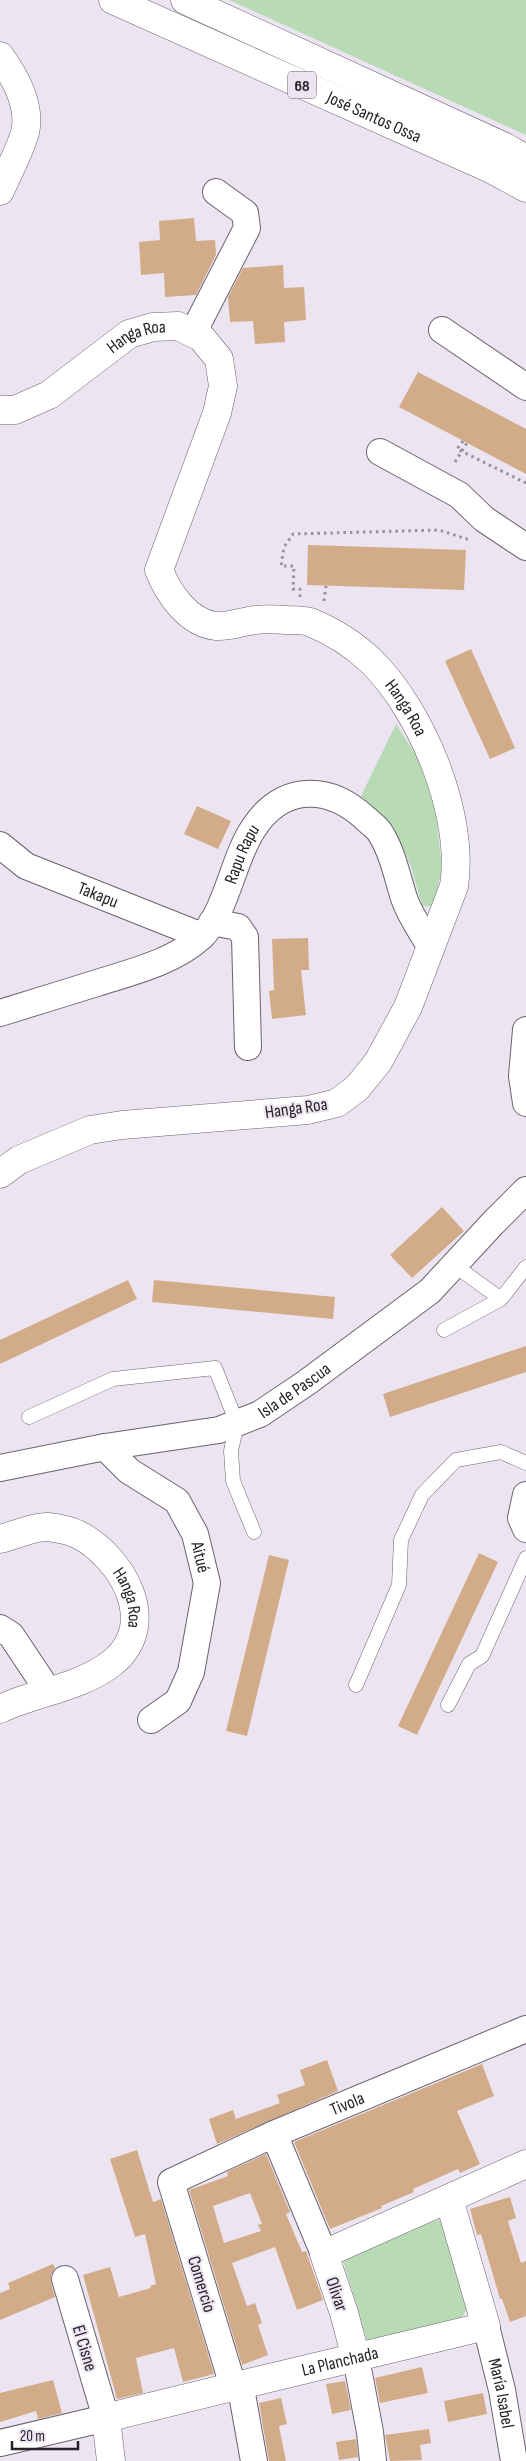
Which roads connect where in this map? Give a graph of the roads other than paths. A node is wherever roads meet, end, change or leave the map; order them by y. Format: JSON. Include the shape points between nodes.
{"nodes":[{"id":1,"x":113,"y":0,"type":"edge"},
{"id":2,"x":185,"y":0,"type":"edge"},
{"id":3,"x":0,"y":56,"type":"edge"},
{"id":4,"x":526,"y":159,"type":"edge"},
{"id":5,"x":526,"y":188,"type":"edge"},
{"id":6,"x":0,"y":191,"type":"edge"},
{"id":7,"x":216,"y":192,"type":"dead end"},
{"id":8,"x":442,"y":330,"type":"dead end"},
{"id":9,"x":193,"y":333,"type":"junction"},
{"id":10,"x":526,"y":387,"type":"edge"},
{"id":11,"x":0,"y":410,"type":"edge"},
{"id":12,"x":380,"y":452,"type":"dead end"},
{"id":13,"x":526,"y":547,"type":"edge"},
{"id":14,"x":0,"y":845,"type":"edge"},
{"id":15,"x":207,"y":929,"type":"junction"},
{"id":16,"x":431,"y":948,"type":"junction"},
{"id":17,"x":0,"y":1014,"type":"edge"},
{"id":18,"x":526,"y":1030,"type":"edge"},
{"id":19,"x":248,"y":1047,"type":"dead end"},
{"id":20,"x":526,"y":1103,"type":"edge"},
{"id":21,"x":0,"y":1174,"type":"edge"},
{"id":22,"x":526,"y":1190,"type":"edge"},
{"id":23,"x":454,"y":1265,"type":"junction"},
{"id":24,"x":526,"y":1267,"type":"edge"},
{"id":25,"x":502,"y":1299,"type":"junction"},
{"id":26,"x":444,"y":1330,"type":"dead end"},
{"id":27,"x":29,"y":1416,"type":"dead end"},
{"id":28,"x":237,"y":1423,"type":"junction"},
{"id":29,"x":105,"y":1447,"type":"junction"},
{"id":30,"x":526,"y":1463,"type":"edge"},
{"id":31,"x":0,"y":1468,"type":"edge"},
{"id":32,"x":526,"y":1495,"type":"edge"},
{"id":33,"x":526,"y":1529,"type":"edge"},
{"id":34,"x":254,"y":1532,"type":"dead end"},
{"id":35,"x":0,"y":1539,"type":"edge"},
{"id":36,"x":526,"y":1558,"type":"edge"},
{"id":37,"x":0,"y":1628,"type":"edge"},
{"id":38,"x":356,"y":1685,"type":"dead end"},
{"id":39,"x":49,"y":1692,"type":"junction"},
{"id":40,"x":448,"y":1705,"type":"dead end"},
{"id":41,"x":0,"y":1710,"type":"edge"},
{"id":42,"x":151,"y":1720,"type":"dead end"},
{"id":43,"x":526,"y":2029,"type":"edge"},
{"id":44,"x":274,"y":2134,"type":"junction"},
{"id":45,"x":526,"y":2164,"type":"edge"},
{"id":46,"x":171,"y":2182,"type":"joint"},
{"id":47,"x":449,"y":2199,"type":"junction"},
{"id":48,"x":324,"y":2254,"type":"junction"},
{"id":49,"x":64,"y":2279,"type":"dead end"},
{"id":50,"x":486,"y":2326,"type":"junction"},
{"id":51,"x":356,"y":2358,"type":"junction"},
{"id":52,"x":237,"y":2385,"type":"junction"},
{"id":53,"x":106,"y":2418,"type":"junction"},
{"id":54,"x":0,"y":2443,"type":"edge"},
{"id":55,"x":111,"y":2461,"type":"edge"},
{"id":56,"x":254,"y":2461,"type":"edge"},
{"id":57,"x":373,"y":2461,"type":"edge"},
{"id":58,"x":514,"y":2461,"type":"edge"}],
"edges":[{"from":1,"to":5,"type":"main road","name":"José Santos Ossa","number":"68"},
{"from":2,"to":4,"type":"main road","name":"José Santos Ossa","number":"68"},
{"from":3,"to":6,"type":"main road","via":[[14,75],[21,92],[26,127]]},
{"from":7,"to":9,"type":"street","via":[[246,213],[247,228]]},
{"from":8,"to":10,"type":"street"},
{"from":9,"to":11,"type":"main road","name":"Hanga Roa","via":[[178,326],[153,327],[129,334],[49,395],[15,410]]},
{"from":9,"to":16,"type":"main road","name":"Hanga Roa","via":[[201,337],[219,359],[223,386],[217,414],[159,570],[180,607],[215,626],[274,619],[308,621],[339,636],[371,661],[399,697],[431,755],[449,808],[454,842],[457,868],[454,886]]},
{"from":12,"to":13,"type":"street","via":[[460,495],[492,525]]},
{"from":14,"to":15,"type":"street","name":"Takapu","via":[[26,866]]},
{"from":15,"to":16,"type":"street","name":"Rapu Rapu","via":[[253,828],[272,807],[294,795],[318,793],[351,805],[379,831],[398,875],[404,900]]},
{"from":15,"to":17,"type":"street","via":[[177,954]]},
{"from":15,"to":19,"type":"street","name":"Takapu","via":[[238,928],[245,937]]},
{"from":16,"to":21,"type":"main road","name":"Hanga Roa","via":[[408,1006],[378,1062],[357,1088],[337,1103],[308,1110],[90,1130],[19,1160]]},
{"from":18,"to":20,"type":"street","via":[[522,1076]]},
{"from":22,"to":23,"type":"street","name":"Isla de Pascua"},
{"from":23,"to":25,"type":"lane"},
{"from":23,"to":28,"type":"street","name":"Isla de Pascua","via":[[430,1291],[400,1315],[260,1414]]},
{"from":24,"to":25,"type":"lane"},
{"from":25,"to":26,"type":"lane"},
{"from":27,"to":28,"type":"lane","via":[[113,1378],[215,1368]]},
{"from":28,"to":29,"type":"street","name":"Isla de Pascua","via":[[185,1437]]},
{"from":28,"to":34,"type":"lane","via":[[231,1451],[233,1481]]},
{"from":29,"to":31,"type":"street","name":"Isla de Pascua"},
{"from":29,"to":42,"type":"street","name":"Aitué","via":[[129,1472],[177,1501],[195,1534],[207,1583],[191,1672],[178,1701]]},
{"from":30,"to":38,"type":"lane","via":[[501,1452],[456,1460],[422,1494],[401,1540],[400,1585]]},
{"from":32,"to":33,"type":"street","via":[[521,1518]]},
{"from":35,"to":39,"type":"main road","name":"Hanga Roa","via":[[46,1526],[76,1533],[108,1556],[125,1579],[132,1598],[135,1622],[127,1645],[112,1662],[93,1674]]},
{"from":36,"to":40,"type":"lane","via":[[482,1656],[469,1664]]},
{"from":37,"to":39,"type":"street","via":[[11,1636]]},
{"from":39,"to":41,"type":"main road","name":"Hanga Roa"},
{"from":43,"to":44,"type":"street","name":"Tivola"},
{"from":44,"to":46,"type":"street","name":"Tivola"},
{"from":44,"to":48,"type":"street","name":"Olivar"},
{"from":45,"to":47,"type":"main road"},
{"from":46,"to":52,"type":"street","name":"Comercio"},
{"from":47,"to":48,"type":"main road"},
{"from":47,"to":50,"type":"main road"},
{"from":48,"to":51,"type":"main road","name":"Olivar"},
{"from":49,"to":53,"type":"street","name":"El Cisne"},
{"from":50,"to":51,"type":"main road","name":"La Planchada"},
{"from":50,"to":58,"type":"street","name":"María Isabel","via":[[502,2390]]},
{"from":51,"to":52,"type":"main road","name":"La Planchada"},
{"from":51,"to":57,"type":"street","name":"Olivar"},
{"from":52,"to":53,"type":"main road","name":"La Planchada"},
{"from":52,"to":56,"type":"street","name":"Comercio"},
{"from":53,"to":54,"type":"street"},
{"from":53,"to":55,"type":"main road"}]}
